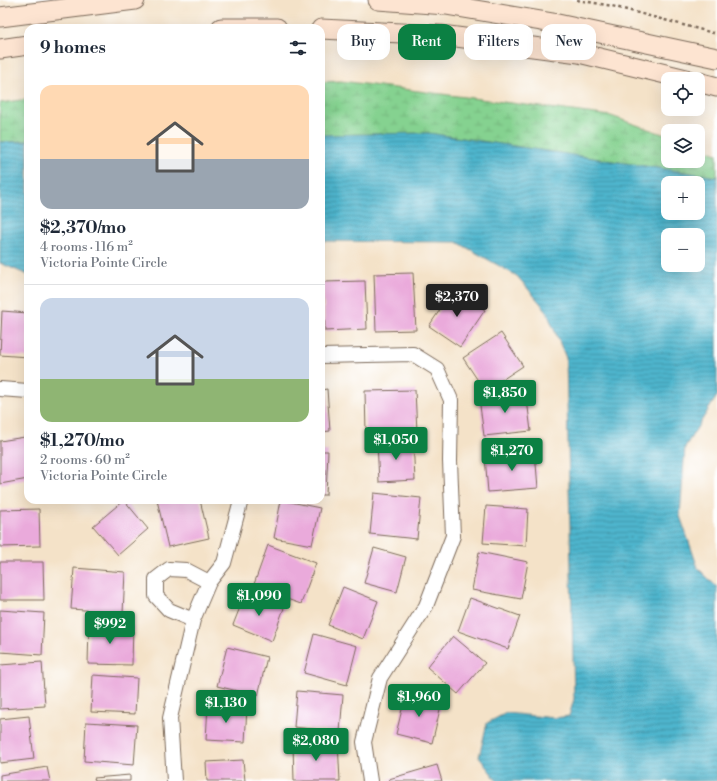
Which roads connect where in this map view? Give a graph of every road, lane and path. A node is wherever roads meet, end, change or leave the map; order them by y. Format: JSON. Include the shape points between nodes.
{"nodes":[{"id":1,"x":135,"y":0,"type":"edge"},
{"id":2,"x":378,"y":0,"type":"edge"},
{"id":3,"x":577,"y":0,"type":"edge"},
{"id":4,"x":0,"y":17,"type":"edge"},
{"id":5,"x":325,"y":29,"type":"edge"},
{"id":6,"x":717,"y":34,"type":"edge"},
{"id":7,"x":24,"y":46,"type":"edge"},
{"id":8,"x":0,"y":49,"type":"edge"},
{"id":9,"x":717,"y":58,"type":"edge"},
{"id":10,"x":661,"y":73,"type":"edge"},
{"id":11,"x":705,"y":84,"type":"edge"},
{"id":12,"x":717,"y":87,"type":"edge"},
{"id":13,"x":325,"y":356,"type":"edge"},
{"id":14,"x":0,"y":389,"type":"edge"},
{"id":15,"x":24,"y":391,"type":"edge"},
{"id":16,"x":240,"y":504,"type":"edge"},
{"id":17,"x":209,"y":582,"type":"junction"},
{"id":18,"x":193,"y":620,"type":"junction"},
{"id":19,"x":174,"y":781,"type":"edge"},
{"id":20,"x":370,"y":781,"type":"edge"}],
"edges":[{"from":1,"to":4,"type":"street"},
{"from":2,"to":9,"type":"street","via":[[446,5],[553,23]]},
{"from":3,"to":6,"type":"path","via":[[612,6]]},
{"from":5,"to":10,"type":"street","via":[[441,35],[579,53]]},
{"from":7,"to":8,"type":"street"},
{"from":11,"to":12,"type":"street"},
{"from":13,"to":20,"type":"street","via":[[412,354],[437,369],[451,400],[453,536],[426,606],[380,678],[364,742]]},
{"from":14,"to":15,"type":"street"},
{"from":16,"to":17,"type":"street","via":[[224,563]]},
{"from":17,"to":18,"type":"street"},
{"from":17,"to":18,"type":"street","via":[[186,570],[169,569],[156,579],[156,596],[169,610]]},
{"from":18,"to":19,"type":"street","via":[[170,718]]}]}
